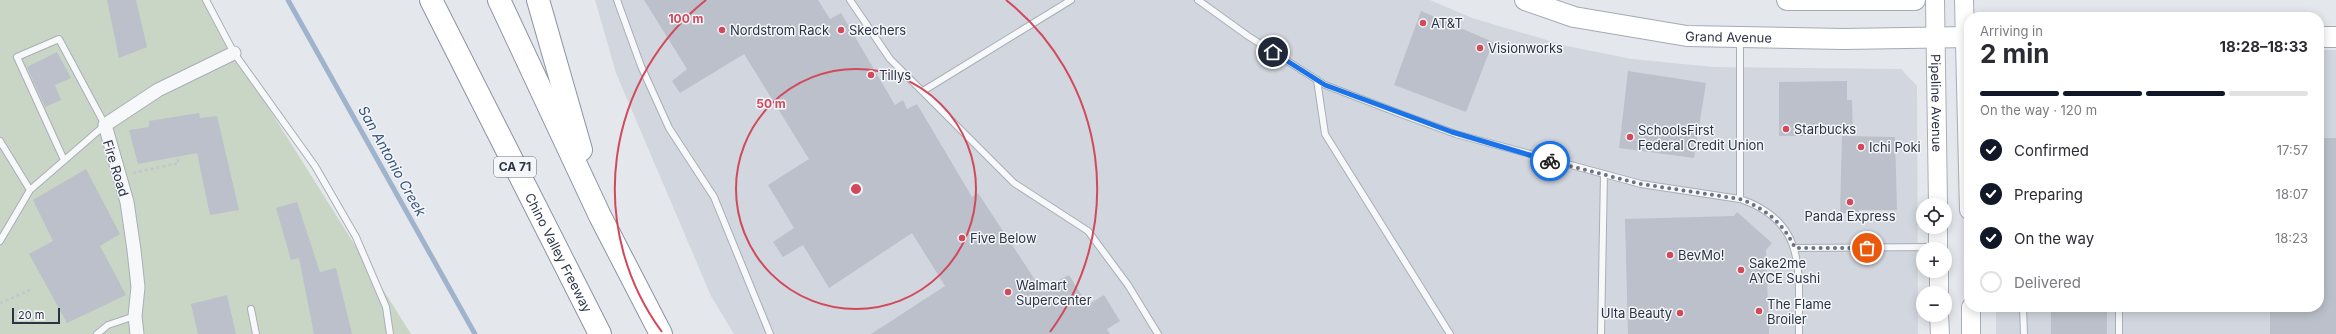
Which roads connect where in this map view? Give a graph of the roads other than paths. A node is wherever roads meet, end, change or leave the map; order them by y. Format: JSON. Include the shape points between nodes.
{"nodes":[{"id":1,"x":206,"y":0,"type":"edge"},
{"id":2,"x":431,"y":0,"type":"edge"},
{"id":3,"x":499,"y":0,"type":"edge"},
{"id":4,"x":538,"y":0,"type":"edge"},
{"id":5,"x":617,"y":0,"type":"edge"},
{"id":6,"x":850,"y":0,"type":"edge"},
{"id":7,"x":1071,"y":0,"type":"edge"},
{"id":8,"x":1198,"y":0,"type":"edge"},
{"id":9,"x":1525,"y":0,"type":"edge"},
{"id":10,"x":1787,"y":0,"type":"edge"},
{"id":11,"x":1915,"y":0,"type":"edge"},
{"id":12,"x":1935,"y":0,"type":"edge"},
{"id":13,"x":1964,"y":0,"type":"edge"},
{"id":14,"x":1965,"y":12,"type":"edge"},
{"id":15,"x":1740,"y":37,"type":"junction"},
{"id":16,"x":1936,"y":37,"type":"junction"},
{"id":17,"x":1964,"y":37,"type":"edge"},
{"id":18,"x":2324,"y":37,"type":"edge"},
{"id":19,"x":2336,"y":37,"type":"edge"},
{"id":20,"x":234,"y":52,"type":"junction"},
{"id":21,"x":1317,"y":80,"type":"junction"},
{"id":22,"x":923,"y":91,"type":"junction"},
{"id":23,"x":105,"y":125,"type":"junction"},
{"id":24,"x":0,"y":140,"type":"edge"},
{"id":25,"x":64,"y":160,"type":"junction"},
{"id":26,"x":1604,"y":174,"type":"junction"},
{"id":27,"x":30,"y":190,"type":"junction"},
{"id":28,"x":1938,"y":198,"type":"edge"},
{"id":29,"x":1740,"y":199,"type":"junction"},
{"id":30,"x":600,"y":216,"type":"junction"},
{"id":31,"x":0,"y":241,"type":"edge"},
{"id":32,"x":1795,"y":248,"type":"junction"},
{"id":33,"x":1916,"y":248,"type":"edge"},
{"id":34,"x":251,"y":310,"type":"dead end"},
{"id":35,"x":1971,"y":312,"type":"edge"},
{"id":36,"x":2023,"y":312,"type":"edge"},
{"id":37,"x":2119,"y":312,"type":"edge"},
{"id":38,"x":135,"y":316,"type":"junction"},
{"id":39,"x":1939,"y":322,"type":"edge"},
{"id":40,"x":96,"y":334,"type":"edge"},
{"id":41,"x":137,"y":334,"type":"edge"},
{"id":42,"x":256,"y":334,"type":"edge"},
{"id":43,"x":390,"y":334,"type":"edge"},
{"id":44,"x":600,"y":334,"type":"edge"},
{"id":45,"x":661,"y":334,"type":"edge"},
{"id":46,"x":770,"y":334,"type":"edge"},
{"id":47,"x":1158,"y":334,"type":"edge"},
{"id":48,"x":1450,"y":334,"type":"edge"},
{"id":49,"x":1601,"y":334,"type":"edge"},
{"id":50,"x":1799,"y":334,"type":"edge"},
{"id":51,"x":1940,"y":334,"type":"edge"},
{"id":52,"x":1971,"y":334,"type":"edge"},
{"id":53,"x":2024,"y":334,"type":"edge"},
{"id":54,"x":2119,"y":334,"type":"edge"}],
"edges":[{"from":1,"to":20,"type":"lane"},
{"from":2,"to":44,"type":"highway","name":"Chino Valley Freeway","number":"CA 71"},
{"from":3,"to":30,"type":"highway"},
{"from":4,"to":30,"type":"highway"},
{"from":5,"to":46,"type":"lane","via":[[641,66],[669,128],[714,197]]},
{"from":6,"to":22,"type":"lane","via":[[890,59]]},
{"from":7,"to":22,"type":"lane"},
{"from":8,"to":21,"type":"lane"},
{"from":9,"to":15,"type":"main road","name":"Grand Avenue","via":[[1581,18],[1687,36]]},
{"from":10,"to":11,"type":"main road"},
{"from":12,"to":16,"type":"main road","name":"Pipeline Avenue"},
{"from":13,"to":14,"type":"main road"},
{"from":15,"to":16,"type":"main road","name":"Grand Avenue"},
{"from":15,"to":29,"type":"lane"},
{"from":16,"to":17,"type":"main road","name":"Grand Avenue"},
{"from":16,"to":28,"type":"main road","name":"Pipeline Avenue"},
{"from":18,"to":19,"type":"main road"},
{"from":20,"to":23,"type":"street","name":"Fire Road","via":[[158,90]]},
{"from":20,"to":43,"type":"lane","via":[[315,166],[356,237],[386,307]]},
{"from":21,"to":26,"type":"lane","via":[[1452,132]]},
{"from":21,"to":48,"type":"lane","via":[[1325,134]]},
{"from":22,"to":47,"type":"lane","via":[[1014,183],[1088,231],[1128,285]]},
{"from":23,"to":25,"type":"lane"},
{"from":23,"to":25,"type":"lane","via":[[59,39],[17,57]]},
{"from":23,"to":38,"type":"street","name":"Fire Road","via":[[127,202],[138,287]]},
{"from":24,"to":27,"type":"lane"},
{"from":25,"to":27,"type":"lane"},
{"from":26,"to":29,"type":"lane","via":[[1641,184]]},
{"from":26,"to":49,"type":"lane"},
{"from":27,"to":31,"type":"lane"},
{"from":29,"to":32,"type":"lane","via":[[1753,203],[1773,217],[1790,237]]},
{"from":30,"to":45,"type":"highway"},
{"from":32,"to":33,"type":"lane"},
{"from":32,"to":50,"type":"lane"},
{"from":34,"to":42,"type":"lane"},
{"from":35,"to":52,"type":"main road"},
{"from":36,"to":53,"type":"lane"},
{"from":37,"to":54,"type":"lane"},
{"from":38,"to":40,"type":"lane","via":[[108,325]]},
{"from":38,"to":41,"type":"street","name":"Fire Road"},
{"from":39,"to":51,"type":"main road"}]}
